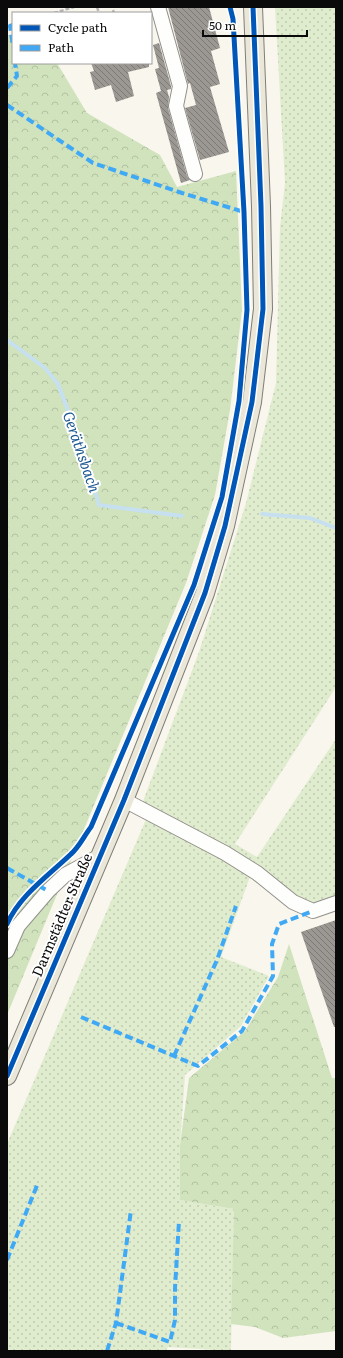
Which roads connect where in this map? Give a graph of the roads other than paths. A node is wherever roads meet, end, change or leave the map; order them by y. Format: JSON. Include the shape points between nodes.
{"nodes":[{"id":1,"x":158,"y":7,"type":"edge"},
{"id":2,"x":253,"y":7,"type":"edge"},
{"id":3,"x":195,"y":174,"type":"dead end"},
{"id":4,"x":124,"y":800,"type":"junction"},
{"id":5,"x":100,"y":856,"type":"junction"},
{"id":6,"x":336,"y":902,"type":"edge"},
{"id":7,"x":7,"y":951,"type":"edge"},
{"id":8,"x":7,"y":1076,"type":"edge"}],
"edges":[{"from":1,"to":3,"type":"lane","via":[[180,86],[176,106]]},
{"from":2,"to":4,"type":"main road","name":"Darmstädter Straße","via":[[263,309],[252,402],[225,526],[205,593]]},
{"from":4,"to":5,"type":"main road","name":"Darmstädter Straße"},
{"from":4,"to":6,"type":"lane","via":[[225,853],[257,873],[293,902],[313,911]]},
{"from":5,"to":7,"type":"lane","via":[[65,875],[48,891],[18,926]]},
{"from":5,"to":8,"type":"main road","name":"Darmstädter Straße"}]}
